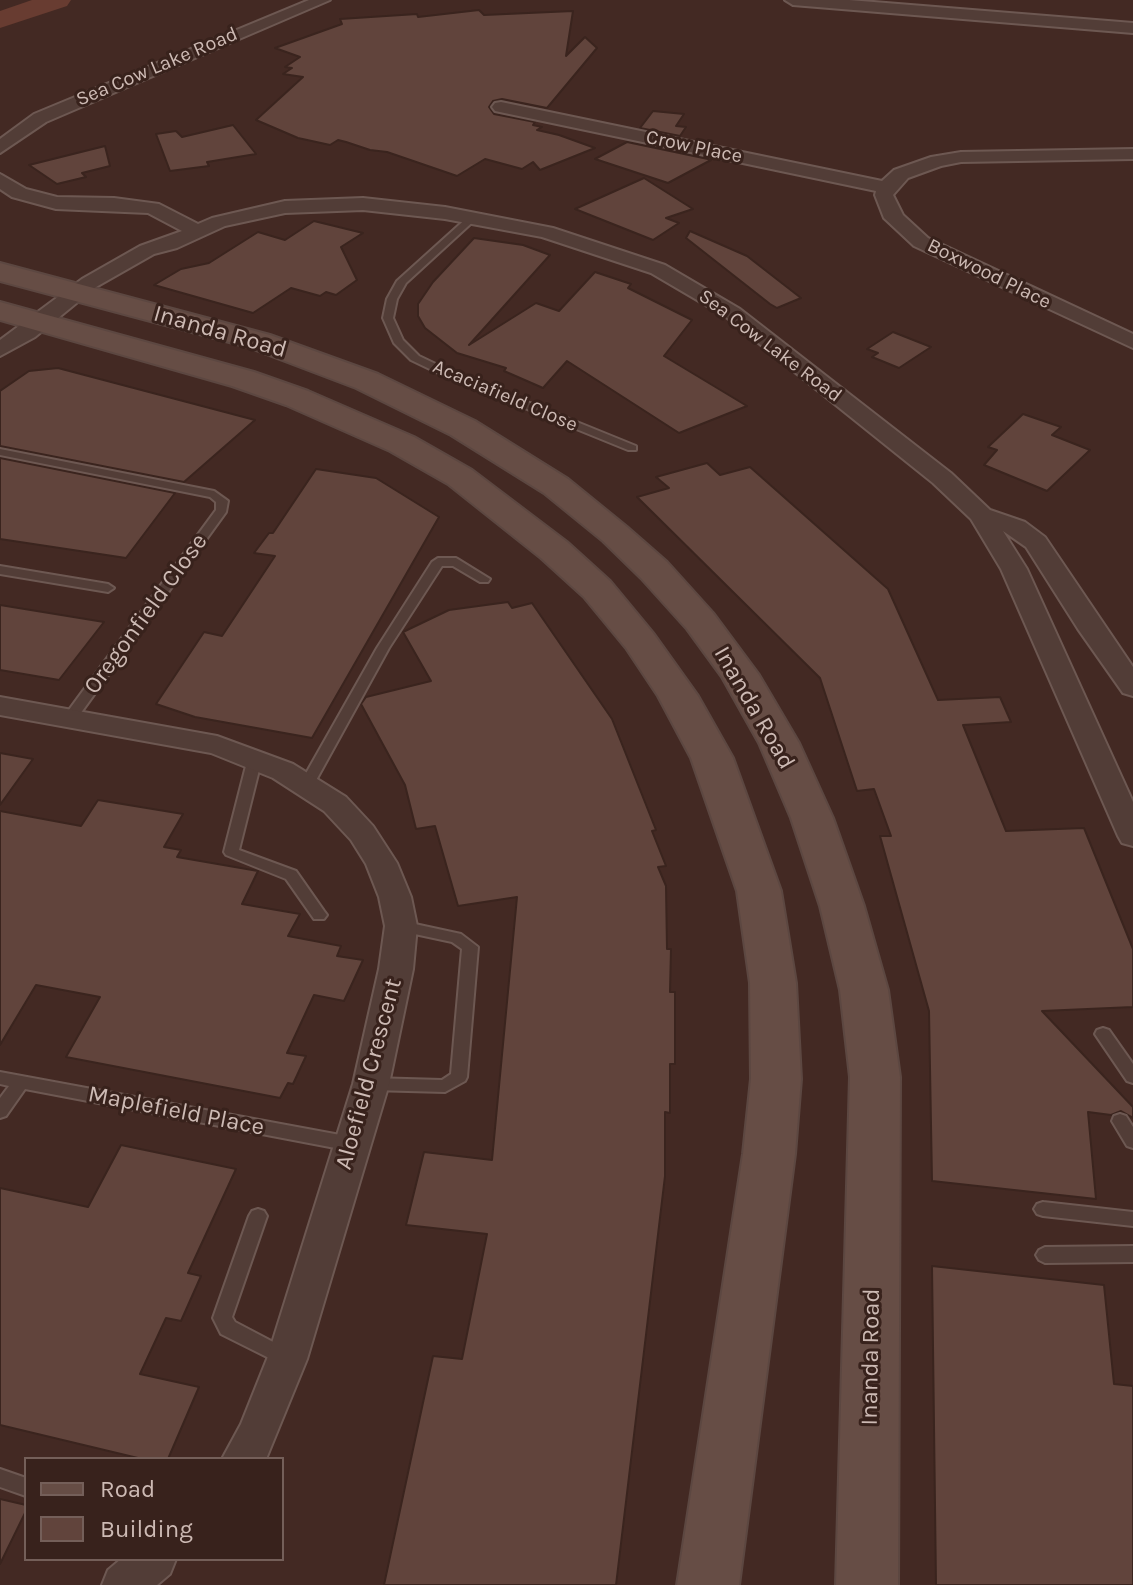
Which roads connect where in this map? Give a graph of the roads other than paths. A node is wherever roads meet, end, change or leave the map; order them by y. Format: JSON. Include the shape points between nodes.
{"nodes":[{"id":1,"x":322,"y":0,"type":"edge"},
{"id":2,"x":793,"y":0,"type":"edge"},
{"id":3,"x":1133,"y":28,"type":"edge"},
{"id":4,"x":501,"y":107,"type":"dead end"},
{"id":5,"x":0,"y":148,"type":"edge"},
{"id":6,"x":1133,"y":154,"type":"edge"},
{"id":7,"x":0,"y":180,"type":"edge"},
{"id":8,"x":887,"y":188,"type":"junction"},
{"id":9,"x":472,"y":218,"type":"junction"},
{"id":10,"x":196,"y":231,"type":"junction"},
{"id":11,"x":0,"y":272,"type":"edge"},
{"id":12,"x":70,"y":310,"type":"junction"},
{"id":13,"x":0,"y":311,"type":"edge"},
{"id":14,"x":1133,"y":342,"type":"edge"},
{"id":15,"x":0,"y":349,"type":"edge"},
{"id":16,"x":0,"y":366,"type":"edge"},
{"id":17,"x":632,"y":448,"type":"dead end"},
{"id":18,"x":0,"y":452,"type":"edge"},
{"id":19,"x":981,"y":515,"type":"junction"},
{"id":20,"x":0,"y":570,"type":"edge"},
{"id":21,"x":484,"y":579,"type":"dead end"},
{"id":22,"x":108,"y":588,"type":"dead end"},
{"id":23,"x":1133,"y":687,"type":"edge"},
{"id":24,"x":0,"y":706,"type":"edge"},
{"id":25,"x":70,"y":718,"type":"junction"},
{"id":26,"x":255,"y":758,"type":"junction"},
{"id":27,"x":307,"y":784,"type":"junction"},
{"id":28,"x":1133,"y":836,"type":"edge"},
{"id":29,"x":319,"y":915,"type":"dead end"},
{"id":30,"x":401,"y":926,"type":"junction"},
{"id":31,"x":1103,"y":1034,"type":"dead end"},
{"id":32,"x":1133,"y":1077,"type":"edge"},
{"id":33,"x":0,"y":1078,"type":"edge"},
{"id":34,"x":21,"y":1082,"type":"junction"},
{"id":35,"x":371,"y":1084,"type":"junction"},
{"id":36,"x":0,"y":1111,"type":"edge"},
{"id":37,"x":1120,"y":1121,"type":"dead end"},
{"id":38,"x":1133,"y":1141,"type":"edge"},
{"id":39,"x":352,"y":1144,"type":"junction"},
{"id":40,"x":1043,"y":1209,"type":"dead end"},
{"id":41,"x":258,"y":1216,"type":"dead end"},
{"id":42,"x":1133,"y":1219,"type":"edge"},
{"id":43,"x":1133,"y":1254,"type":"edge"},
{"id":44,"x":1045,"y":1255,"type":"dead end"},
{"id":45,"x":287,"y":1359,"type":"junction"},
{"id":46,"x":244,"y":1457,"type":"edge"},
{"id":47,"x":0,"y":1478,"type":"edge"},
{"id":48,"x":24,"y":1486,"type":"edge"},
{"id":49,"x":152,"y":1561,"type":"edge"},
{"id":50,"x":124,"y":1585,"type":"edge"},
{"id":51,"x":708,"y":1585,"type":"edge"},
{"id":52,"x":867,"y":1585,"type":"edge"}],
"edges":[{"from":1,"to":5,"type":"street","name":"Sea Cow Lake Road","via":[[40,118]]},
{"from":2,"to":3,"type":"street"},
{"from":4,"to":8,"type":"street","name":"Crow Place"},
{"from":6,"to":8,"type":"street","via":[[961,157],[916,167]]},
{"from":7,"to":10,"type":"street","via":[[45,201],[152,208]]},
{"from":8,"to":14,"type":"street","name":"Boxwood Place","via":[[886,205],[894,218],[921,242]]},
{"from":9,"to":10,"type":"street","name":"Sea Cow Lake Road","via":[[387,205],[307,204]]},
{"from":9,"to":17,"type":"lane","name":"Acaciafield Close","via":[[402,281],[388,318],[398,341],[415,358],[440,370]]},
{"from":9,"to":19,"type":"street","name":"Sea Cow Lake Road","via":[[587,244],[658,269],[707,295],[942,478]]},
{"from":10,"to":12,"type":"street","name":"Sea Cow Lake Road"},
{"from":11,"to":12,"type":"main road","name":"Inanda Road"},
{"from":12,"to":13,"type":"main road","name":"Inanda Road"},
{"from":12,"to":15,"type":"street"},
{"from":12,"to":16,"type":"street"},
{"from":12,"to":51,"type":"main road","name":"Inanda Road","via":[[297,398],[402,444],[460,477],[597,589],[678,696],[712,758],[759,891],[773,983],[776,1079]]},
{"from":12,"to":52,"type":"main road","name":"Inanda Road","via":[[259,341],[367,381],[490,444],[556,486],[625,543],[700,621],[740,675],[779,743],[812,818],[864,990],[875,1077]]},
{"from":18,"to":25,"type":"lane","name":"Oregonfield Close","via":[[214,494],[222,501],[222,510]]},
{"from":19,"to":23,"type":"street","via":[[1016,527],[1036,542]]},
{"from":19,"to":28,"type":"street","name":"Sea Cow Lake Road","via":[[1014,569]]},
{"from":20,"to":22,"type":"lane"},
{"from":21,"to":27,"type":"lane","via":[[456,562],[438,562]]},
{"from":24,"to":25,"type":"street","name":"Aloefield Crescent"},
{"from":25,"to":26,"type":"street","name":"Aloefield Crescent","via":[[217,745]]},
{"from":26,"to":27,"type":"street","name":"Aloefield Crescent"},
{"from":26,"to":29,"type":"lane","via":[[231,852],[291,875]]},
{"from":27,"to":30,"type":"street","name":"Aloefield Crescent","via":[[362,833],[381,863]]},
{"from":30,"to":35,"type":"street","name":"Aloefield Crescent"},
{"from":30,"to":35,"type":"lane","via":[[456,938],[470,947],[459,1077],[445,1086]]},
{"from":31,"to":32,"type":"lane"},
{"from":33,"to":34,"type":"lane","name":"Maplefield Place"},
{"from":34,"to":36,"type":"lane"},
{"from":34,"to":39,"type":"lane","name":"Maplefield Place"},
{"from":35,"to":39,"type":"street","name":"Aloefield Crescent"},
{"from":37,"to":38,"type":"lane"},
{"from":39,"to":45,"type":"street","name":"Aloefield Crescent"},
{"from":40,"to":42,"type":"lane"},
{"from":41,"to":45,"type":"lane","via":[[221,1314],[228,1328]]},
{"from":43,"to":44,"type":"lane"},
{"from":45,"to":46,"type":"street","name":"Aloefield Crescent"},
{"from":47,"to":48,"type":"lane"},
{"from":49,"to":50,"type":"street"}]}
